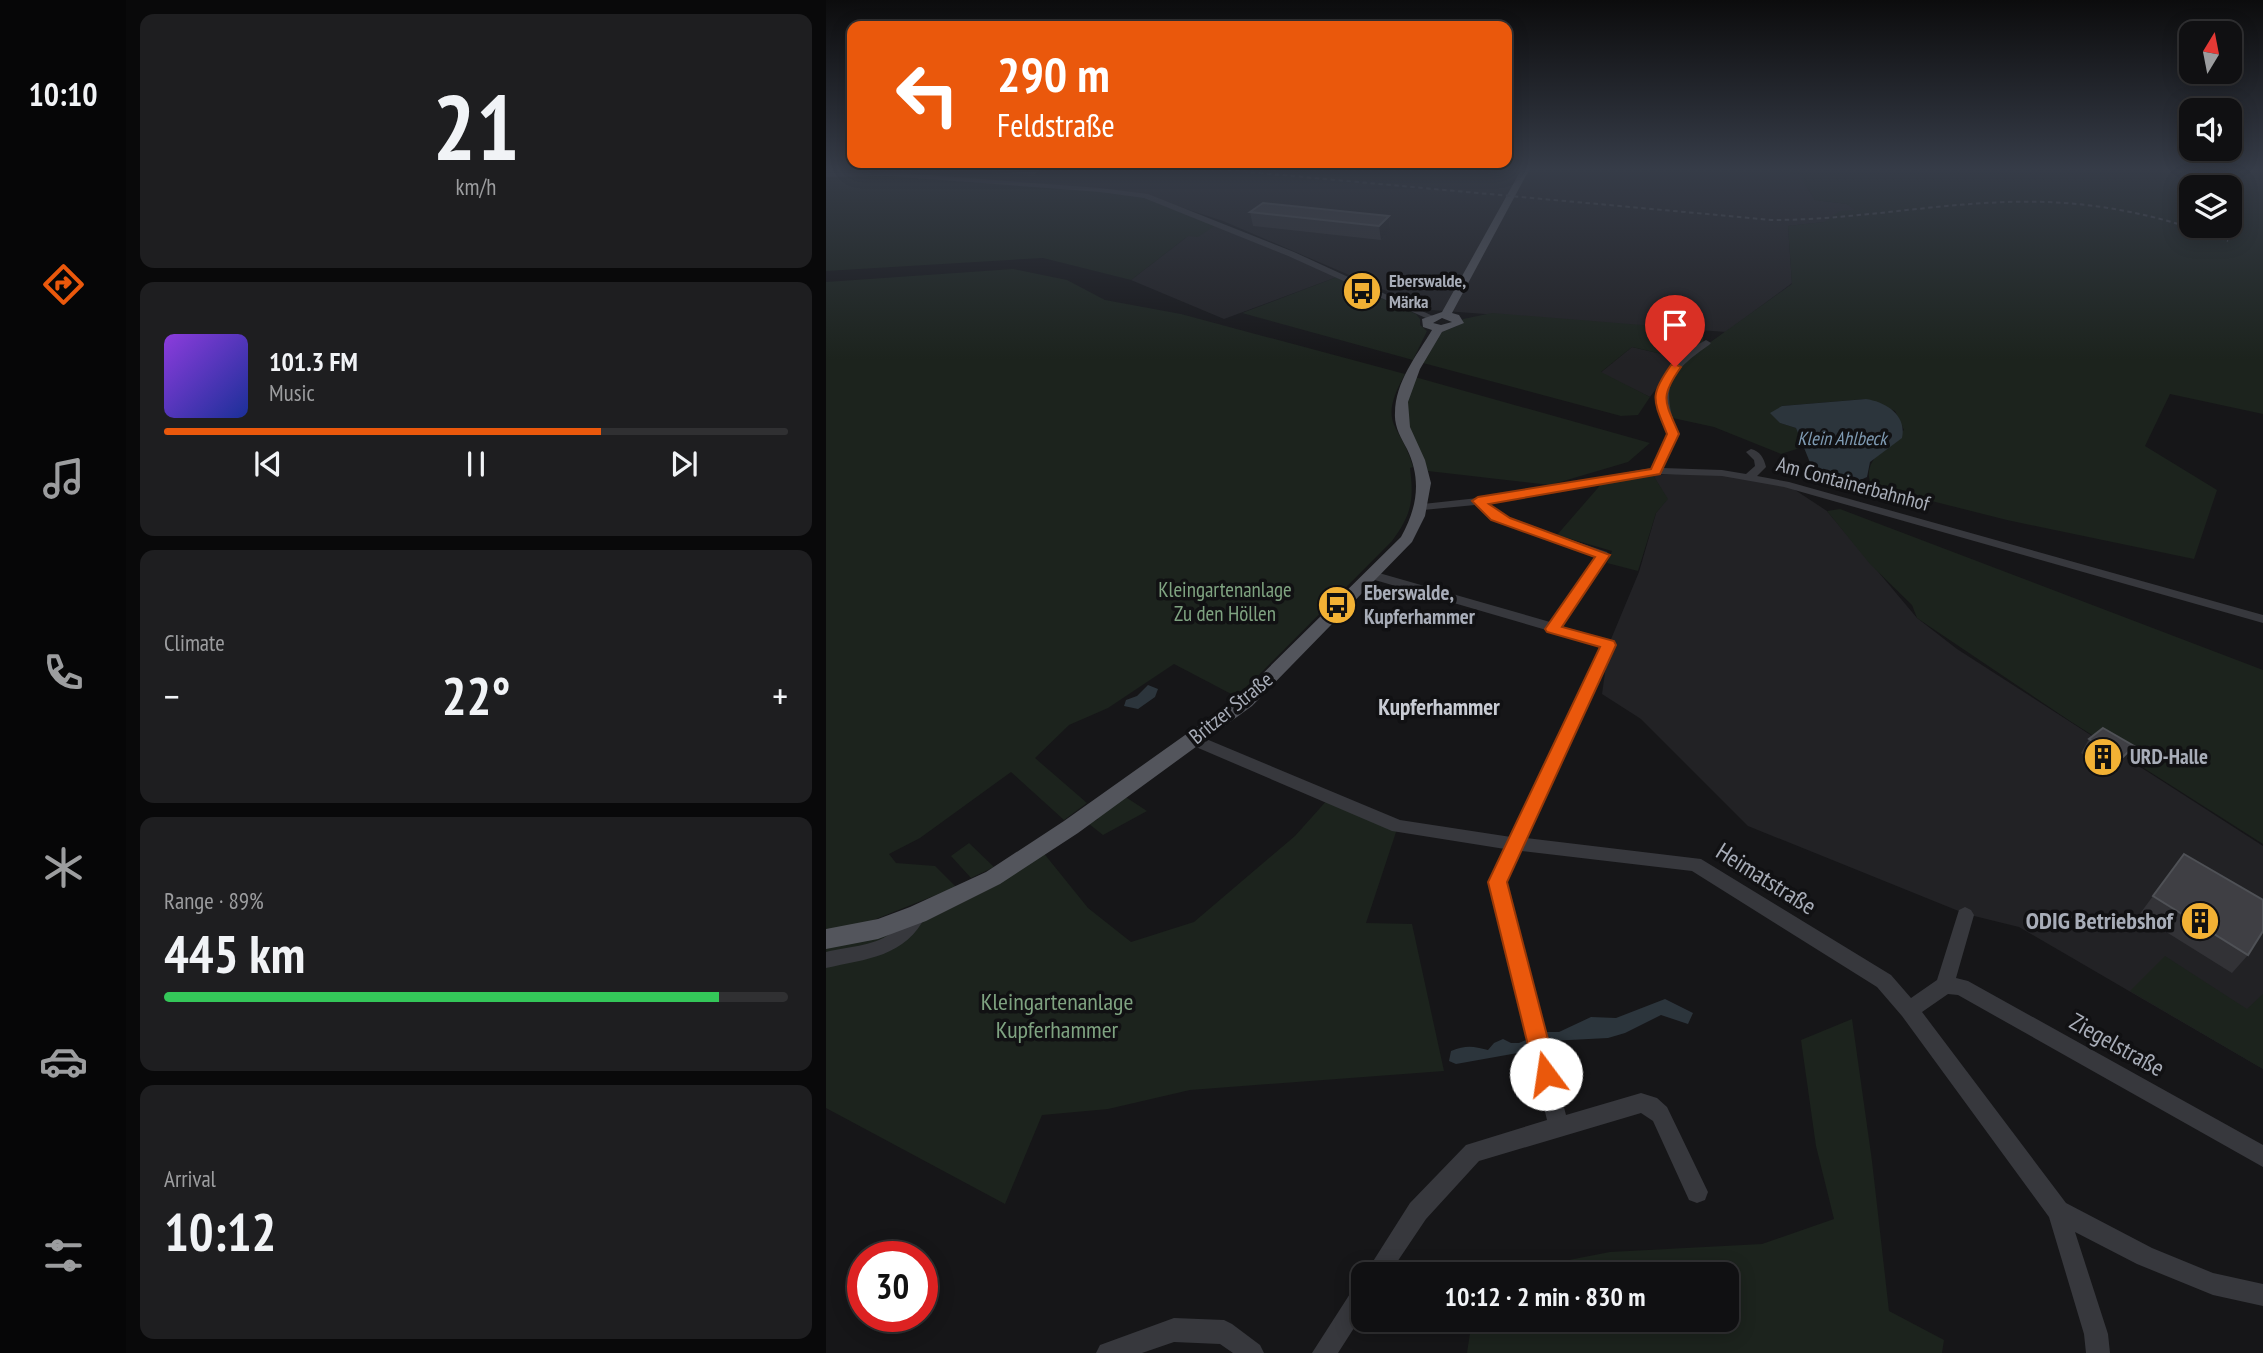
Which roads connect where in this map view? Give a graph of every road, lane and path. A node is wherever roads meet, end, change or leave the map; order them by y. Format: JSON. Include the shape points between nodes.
{"nodes":[{"id":1,"x":1237,"y":233,"type":"edge"},
{"id":2,"x":1491,"y":233,"type":"edge"},
{"id":3,"x":1446,"y":315,"type":"junction"},
{"id":4,"x":1431,"y":317,"type":"junction"},
{"id":5,"x":1438,"y":329,"type":"junction"},
{"id":6,"x":1706,"y":343,"type":"dead end"},
{"id":7,"x":1751,"y":452,"type":"dead end"},
{"id":8,"x":1656,"y":471,"type":"junction"},
{"id":9,"x":1749,"y":477,"type":"junction"},
{"id":10,"x":1478,"y":501,"type":"junction"},
{"id":11,"x":1423,"y":507,"type":"junction"},
{"id":12,"x":1372,"y":575,"type":"junction"},
{"id":13,"x":2263,"y":620,"type":"edge"},
{"id":14,"x":1552,"y":629,"type":"junction"},
{"id":15,"x":1194,"y":740,"type":"junction"},
{"id":16,"x":1516,"y":844,"type":"junction"},
{"id":17,"x":918,"y":914,"type":"junction"},
{"id":18,"x":1965,"y":915,"type":"dead end"},
{"id":19,"x":826,"y":939,"type":"edge"},
{"id":20,"x":826,"y":960,"type":"edge"},
{"id":21,"x":1945,"y":985,"type":"junction"},
{"id":22,"x":1909,"y":1010,"type":"junction"},
{"id":23,"x":1559,"y":1126,"type":"junction"},
{"id":24,"x":2263,"y":1157,"type":"edge"},
{"id":25,"x":1697,"y":1192,"type":"dead end"},
{"id":26,"x":2058,"y":1211,"type":"junction"},
{"id":27,"x":1384,"y":1262,"type":"edge"},
{"id":28,"x":2263,"y":1295,"type":"edge"},
{"id":29,"x":1351,"y":1311,"type":"edge"},
{"id":30,"x":1108,"y":1353,"type":"edge"},
{"id":31,"x":1252,"y":1353,"type":"edge"},
{"id":32,"x":1324,"y":1353,"type":"edge"},
{"id":33,"x":2098,"y":1353,"type":"edge"}],
"edges":[{"from":1,"to":4,"type":"street"},
{"from":2,"to":3,"type":"main road","name":"Britzer Straße"},
{"from":3,"to":4,"type":"main road"},
{"from":3,"to":5,"type":"main road","name":"Britzer Straße","via":[[1458,323]]},
{"from":4,"to":5,"type":"main road","via":[[1427,325]]},
{"from":5,"to":11,"type":"main road","name":"Britzer Straße","via":[[1402,403],[1402,423],[1423,471]]},
{"from":6,"to":8,"type":"street","via":[[1681,360],[1661,387],[1661,404],[1673,434]]},
{"from":7,"to":9,"type":"street","via":[[1761,467]]},
{"from":8,"to":9,"type":"street","name":"Am Containerbahnhof"},
{"from":8,"to":10,"type":"street","name":"Am Containerbahnhof"},
{"from":9,"to":13,"type":"street","name":"Am Containerbahnhof"},
{"from":10,"to":11,"type":"street","name":"Am Containerbahnhof"},
{"from":10,"to":14,"type":"street","via":[[1505,521],[1603,555]]},
{"from":11,"to":12,"type":"main road","name":"Britzer Straße","via":[[1406,539]]},
{"from":12,"to":14,"type":"street"},
{"from":12,"to":15,"type":"main road","name":"Britzer Straße","via":[[1246,701]]},
{"from":14,"to":16,"type":"street","via":[[1609,645]]},
{"from":15,"to":16,"type":"street","name":"Heimatstraße","via":[[1398,826]]},
{"from":15,"to":17,"type":"main road","name":"Britzer Straße","via":[[993,878]]},
{"from":16,"to":22,"type":"street","name":"Heimatstraße","via":[[1695,864],[1884,981]]},
{"from":16,"to":23,"type":"street","via":[[1498,882]]},
{"from":17,"to":19,"type":"main road","name":"Britzer Straße","via":[[878,929]]},
{"from":17,"to":20,"type":"street","via":[[885,946]]},
{"from":18,"to":21,"type":"street"},
{"from":21,"to":22,"type":"street"},
{"from":21,"to":24,"type":"street","name":"Ziegelstraße","via":[[1961,987]]},
{"from":22,"to":26,"type":"street","name":"Heimatstraße"},
{"from":23,"to":25,"type":"street","via":[[1641,1103],[1650,1105],[1660,1114]]},
{"from":23,"to":27,"type":"street","via":[[1473,1152],[1418,1211]]},
{"from":26,"to":28,"type":"street","via":[[2145,1256],[2214,1284]]},
{"from":26,"to":33,"type":"street","name":"Heimatstraße"},
{"from":29,"to":32,"type":"street"},
{"from":30,"to":31,"type":"street","via":[[1174,1330],[1224,1332]]}]}
